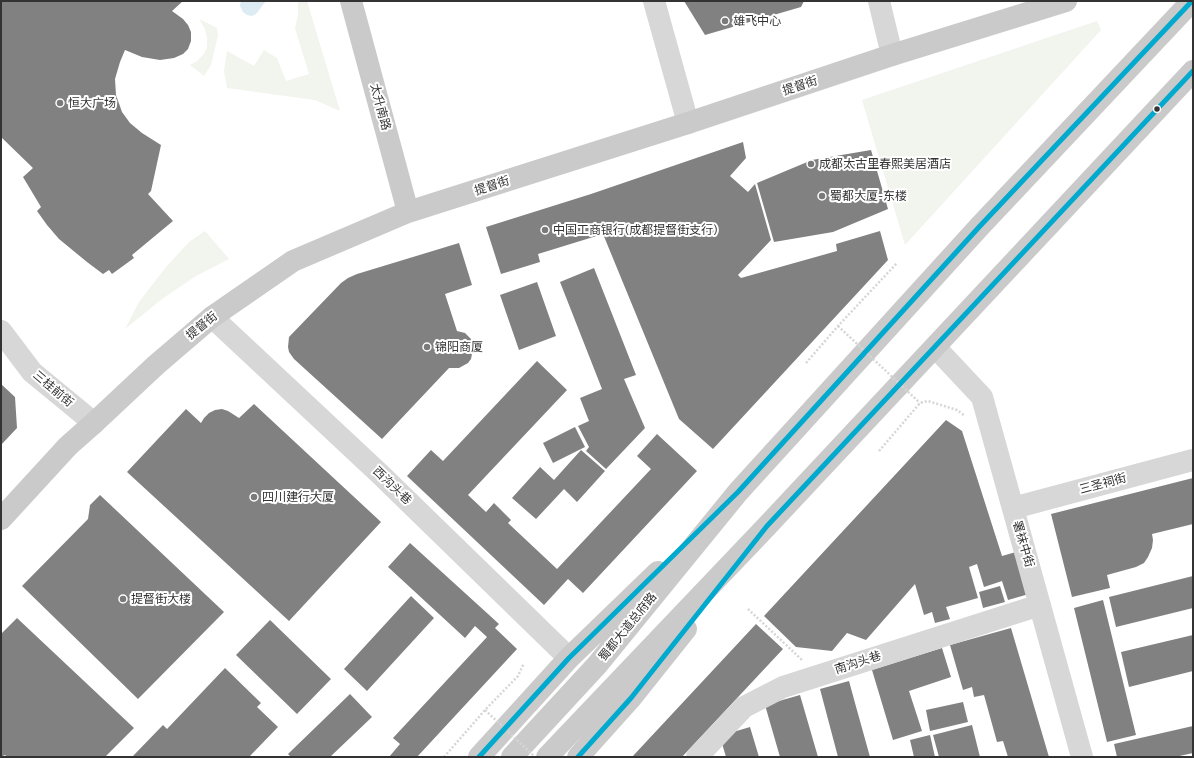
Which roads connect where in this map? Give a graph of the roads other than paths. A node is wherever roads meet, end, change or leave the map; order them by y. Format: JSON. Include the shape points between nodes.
{"nodes":[{"id":1,"x":351,"y":1,"type":"edge"},
{"id":2,"x":654,"y":1,"type":"edge"},
{"id":3,"x":879,"y":1,"type":"edge"},
{"id":4,"x":1066,"y":1,"type":"edge"},
{"id":5,"x":1192,"y":1,"type":"edge"},
{"id":6,"x":892,"y":55,"type":"junction"},
{"id":7,"x":1193,"y":71,"type":"edge"},
{"id":8,"x":688,"y":122,"type":"junction"},
{"id":9,"x":408,"y":212,"type":"junction"},
{"id":10,"x":212,"y":317,"type":"junction"},
{"id":11,"x":1,"y":331,"type":"edge"},
{"id":12,"x":935,"y":347,"type":"junction"},
{"id":13,"x":94,"y":423,"type":"junction"},
{"id":14,"x":1193,"y":460,"type":"edge"},
{"id":15,"x":738,"y":492,"type":"junction"},
{"id":16,"x":1013,"y":508,"type":"junction"},
{"id":17,"x":1,"y":519,"type":"edge"},
{"id":18,"x":768,"y":526,"type":"junction"},
{"id":19,"x":1040,"y":605,"type":"junction"},
{"id":20,"x":569,"y":658,"type":"junction"},
{"id":21,"x":479,"y":757,"type":"edge"},
{"id":22,"x":512,"y":757,"type":"edge"},
{"id":23,"x":547,"y":757,"type":"edge"},
{"id":24,"x":578,"y":757,"type":"edge"},
{"id":25,"x":697,"y":757,"type":"edge"},
{"id":26,"x":1082,"y":757,"type":"edge"}],
"edges":[{"from":1,"to":9,"type":"main road","name":"太升南路"},
{"from":2,"to":8,"type":"street"},
{"from":3,"to":6,"type":"street"},
{"from":4,"to":6,"type":"main road","name":"提督街"},
{"from":5,"to":15,"type":"main road","name":"蜀都大道总府路","via":[[980,226]]},
{"from":6,"to":8,"type":"main road","name":"提督街"},
{"from":7,"to":12,"type":"main road"},
{"from":8,"to":9,"type":"main road","name":"提督街"},
{"from":9,"to":10,"type":"main road","name":"提督街","via":[[294,261]]},
{"from":10,"to":13,"type":"main road","name":"提督街"},
{"from":10,"to":20,"type":"street","name":"西沟头巷","via":[[381,475]]},
{"from":11,"to":13,"type":"street","name":"三桂前街","via":[[32,372]]},
{"from":12,"to":16,"type":"street","name":"署袜中街","via":[[982,397]]},
{"from":12,"to":18,"type":"main road"},
{"from":13,"to":17,"type":"main road","name":"提督街","via":[[68,446]]},
{"from":14,"to":16,"type":"street","name":"三圣祠街"},
{"from":15,"to":20,"type":"main road","name":"蜀都大道总府路"},
{"from":15,"to":22,"type":"main road","name":"蜀都大道总府路","via":[[597,665]]},
{"from":16,"to":19,"type":"street","name":"署袜中街"},
{"from":18,"to":23,"type":"main road"},
{"from":18,"to":24,"type":"main road","via":[[631,698]]},
{"from":19,"to":25,"type":"street","name":"南沟头巷","via":[[783,687],[744,707]]},
{"from":19,"to":26,"type":"street","name":"署袜中街"},
{"from":20,"to":21,"type":"main road","name":"蜀都大道总府路"}]}
